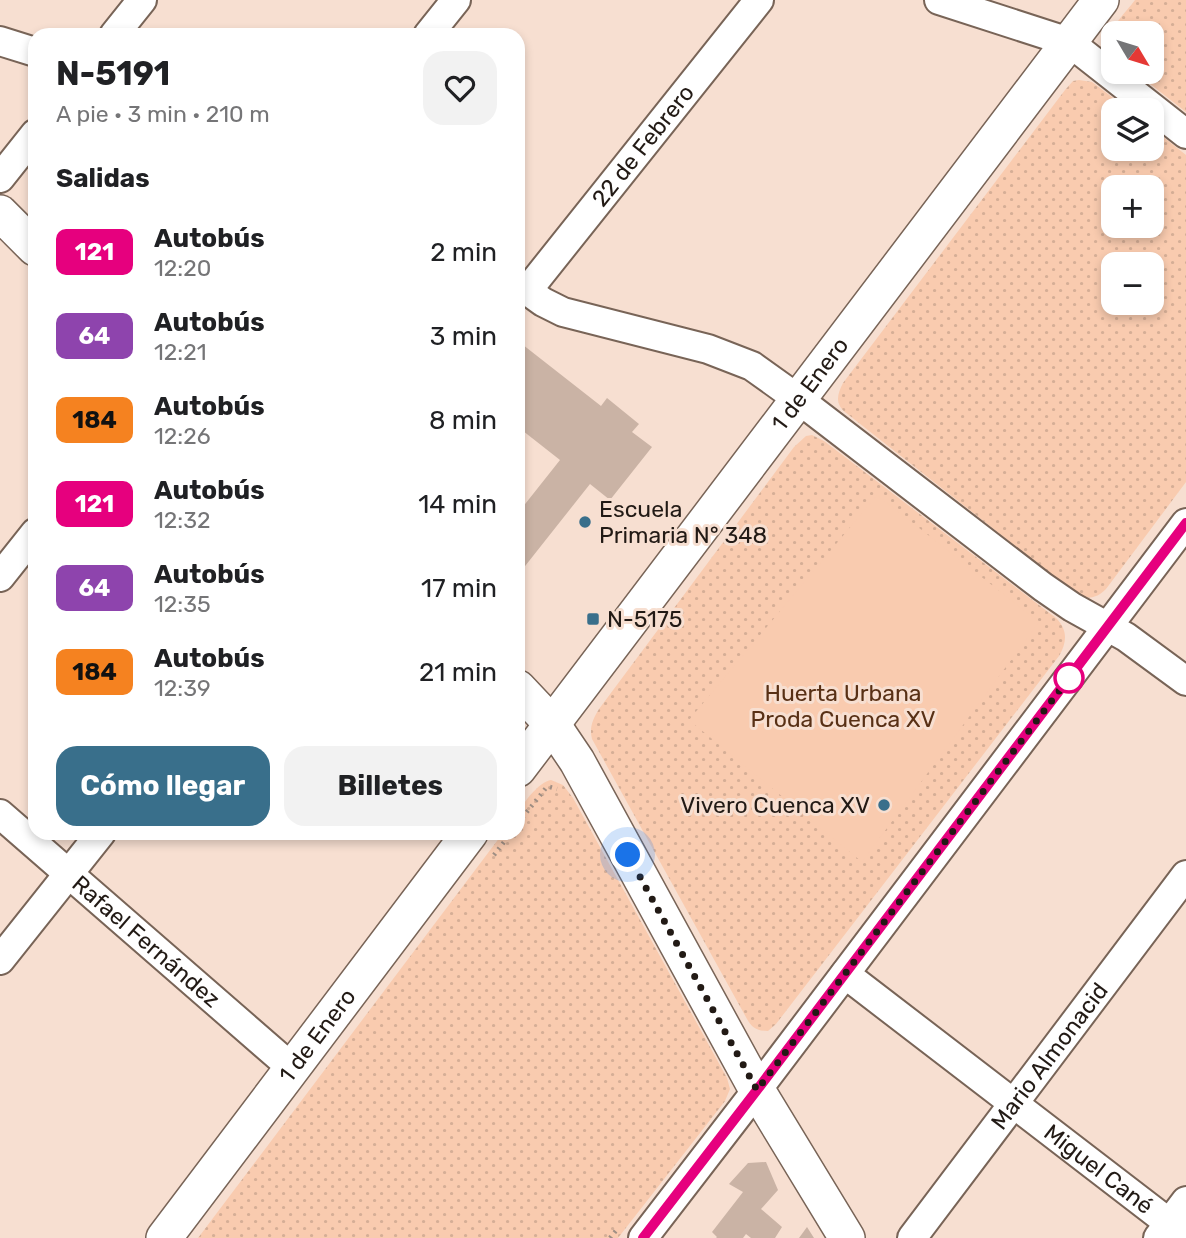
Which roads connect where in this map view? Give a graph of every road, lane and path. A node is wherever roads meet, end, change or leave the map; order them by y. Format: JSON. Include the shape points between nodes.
{"nodes":[{"id":1,"x":142,"y":0,"type":"edge"},
{"id":2,"x":456,"y":0,"type":"edge"},
{"id":3,"x":759,"y":0,"type":"edge"},
{"id":4,"x":939,"y":0,"type":"edge"},
{"id":5,"x":1101,"y":0,"type":"edge"},
{"id":6,"x":120,"y":28,"type":"edge"},
{"id":7,"x":434,"y":28,"type":"edge"},
{"id":8,"x":0,"y":41,"type":"edge"},
{"id":9,"x":1069,"y":42,"type":"junction"},
{"id":10,"x":28,"y":50,"type":"edge"},
{"id":11,"x":1186,"y":134,"type":"edge"},
{"id":12,"x":28,"y":143,"type":"edge"},
{"id":13,"x":0,"y":178,"type":"edge"},
{"id":14,"x":0,"y":214,"type":"edge"},
{"id":15,"x":28,"y":241,"type":"edge"},
{"id":16,"x":525,"y":286,"type":"edge"},
{"id":17,"x":525,"y":289,"type":"edge"},
{"id":18,"x":798,"y":399,"type":"junction"},
{"id":19,"x":1186,"y":523,"type":"edge"},
{"id":20,"x":28,"y":542,"type":"edge"},
{"id":21,"x":0,"y":577,"type":"edge"},
{"id":22,"x":1108,"y":627,"type":"junction"},
{"id":23,"x":1186,"y":681,"type":"edge"},
{"id":24,"x":525,"y":695,"type":"edge"},
{"id":25,"x":552,"y":724,"type":"junction"},
{"id":26,"x":525,"y":760,"type":"edge"},
{"id":27,"x":0,"y":814,"type":"edge"},
{"id":28,"x":28,"y":839,"type":"edge"},
{"id":29,"x":29,"y":840,"type":"edge"},
{"id":30,"x":95,"y":840,"type":"edge"},
{"id":31,"x":465,"y":840,"type":"edge"},
{"id":32,"x":68,"y":874,"type":"junction"},
{"id":33,"x":1186,"y":875,"type":"edge"},
{"id":34,"x":0,"y":960,"type":"edge"},
{"id":35,"x":845,"y":974,"type":"junction"},
{"id":36,"x":292,"y":1068,"type":"junction"},
{"id":37,"x":757,"y":1090,"type":"junction"},
{"id":38,"x":1014,"y":1103,"type":"junction"},
{"id":39,"x":1175,"y":1225,"type":"edge"},
{"id":40,"x":164,"y":1238,"type":"edge"},
{"id":41,"x":643,"y":1238,"type":"edge"},
{"id":42,"x":847,"y":1238,"type":"edge"},
{"id":43,"x":912,"y":1238,"type":"edge"}],
"edges":[{"from":1,"to":6,"type":"street"},
{"from":2,"to":7,"type":"street"},
{"from":3,"to":16,"type":"street","name":"22 de Febrero"},
{"from":4,"to":9,"type":"street"},
{"from":5,"to":9,"type":"main road","name":"1 de Enero"},
{"from":8,"to":10,"type":"street"},
{"from":9,"to":11,"type":"street"},
{"from":9,"to":18,"type":"main road","name":"1 de Enero"},
{"from":12,"to":13,"type":"street"},
{"from":14,"to":15,"type":"main road"},
{"from":17,"to":18,"type":"street","via":[[563,312],[729,356],[752,366]]},
{"from":18,"to":22,"type":"street","via":[[1043,587]]},
{"from":18,"to":25,"type":"main road","name":"1 de Enero"},
{"from":19,"to":22,"type":"street"},
{"from":20,"to":21,"type":"street"},
{"from":22,"to":23,"type":"street"},
{"from":22,"to":35,"type":"street"},
{"from":24,"to":25,"type":"main road"},
{"from":25,"to":26,"type":"main road","name":"1 de Enero"},
{"from":25,"to":37,"type":"main road","via":[[577,761]]},
{"from":27,"to":28,"type":"street","name":"Rafael Fernández"},
{"from":29,"to":32,"type":"street","name":"Rafael Fernández"},
{"from":30,"to":32,"type":"street"},
{"from":31,"to":36,"type":"main road","name":"1 de Enero"},
{"from":32,"to":34,"type":"street"},
{"from":32,"to":36,"type":"street","name":"Rafael Fernández"},
{"from":33,"to":38,"type":"street","name":"Mario Almonacid"},
{"from":35,"to":37,"type":"street"},
{"from":35,"to":38,"type":"street","name":"Miguel Cané"},
{"from":36,"to":40,"type":"main road","name":"1 de Enero"},
{"from":37,"to":41,"type":"street"},
{"from":37,"to":42,"type":"main road"},
{"from":38,"to":39,"type":"street","name":"Miguel Cané"},
{"from":38,"to":43,"type":"street","name":"Mario Almonacid"}]}
